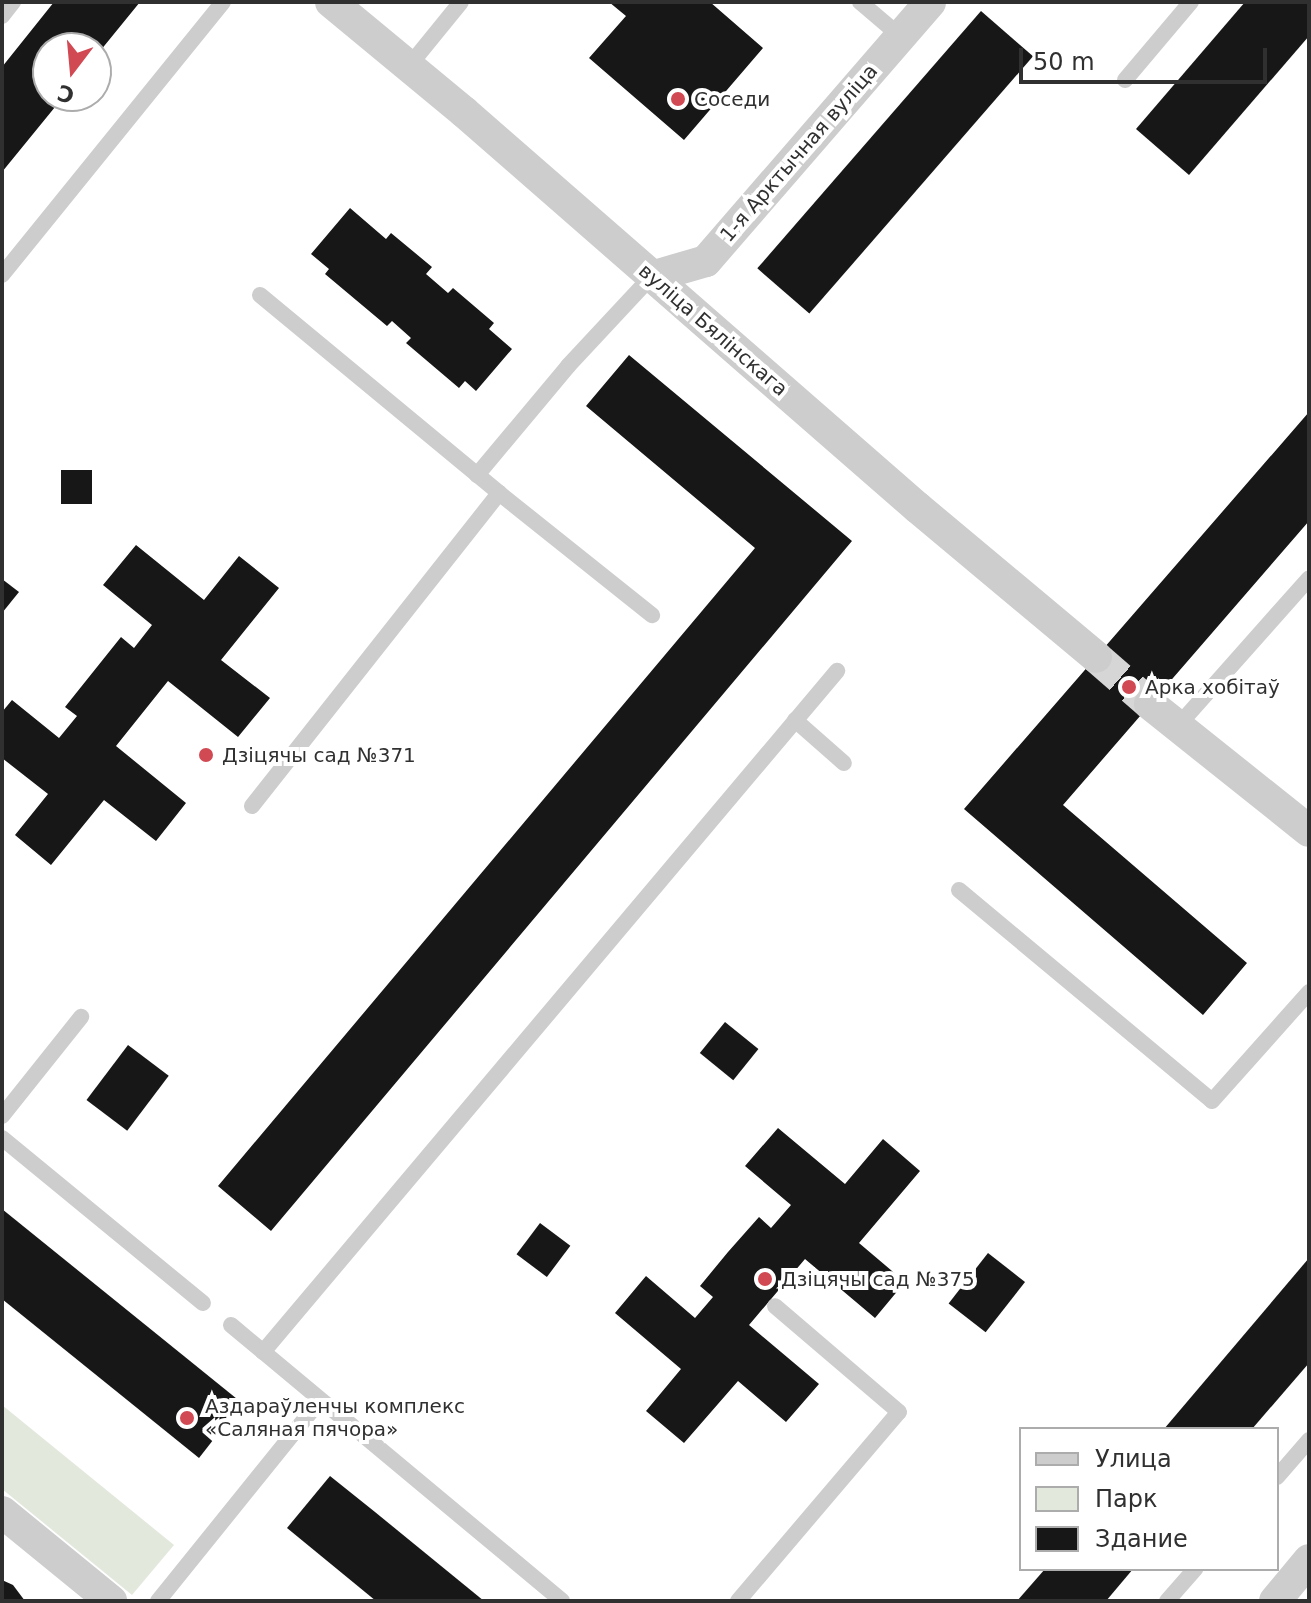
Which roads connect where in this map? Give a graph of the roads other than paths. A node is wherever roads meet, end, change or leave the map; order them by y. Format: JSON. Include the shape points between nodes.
{"nodes":[{"id":1,"x":13,"y":2,"type":"edge"},
{"id":2,"x":223,"y":2,"type":"edge"},
{"id":3,"x":331,"y":2,"type":"edge"},
{"id":4,"x":461,"y":2,"type":"edge"},
{"id":5,"x":860,"y":2,"type":"edge"},
{"id":6,"x":930,"y":2,"type":"edge"},
{"id":7,"x":1191,"y":2,"type":"edge"},
{"id":8,"x":2,"y":16,"type":"edge"},
{"id":9,"x":900,"y":36,"type":"junction"},
{"id":10,"x":409,"y":66,"type":"junction"},
{"id":11,"x":1125,"y":80,"type":"dead end"},
{"id":12,"x":2,"y":275,"type":"edge"},
{"id":13,"x":651,"y":277,"type":"junction"},
{"id":14,"x":260,"y":295,"type":"dead end"},
{"id":15,"x":477,"y":475,"type":"junction"},
{"id":16,"x":499,"y":493,"type":"junction"},
{"id":17,"x":1309,"y":578,"type":"edge"},
{"id":18,"x":652,"y":615,"type":"dead end"},
{"id":19,"x":1096,"y":657,"type":"tunnel mouth"},
{"id":20,"x":837,"y":671,"type":"dead end"},
{"id":21,"x":1150,"y":704,"type":"tunnel mouth"},
{"id":22,"x":795,"y":720,"type":"junction"},
{"id":23,"x":1176,"y":728,"type":"junction"},
{"id":24,"x":844,"y":763,"type":"dead end"},
{"id":25,"x":252,"y":806,"type":"dead end"},
{"id":26,"x":1309,"y":831,"type":"edge"},
{"id":27,"x":959,"y":890,"type":"dead end"},
{"id":28,"x":1309,"y":992,"type":"edge"},
{"id":29,"x":81,"y":1017,"type":"dead end"},
{"id":30,"x":2,"y":1116,"type":"edge"},
{"id":31,"x":2,"y":1138,"type":"edge"},
{"id":32,"x":203,"y":1303,"type":"dead end"},
{"id":33,"x":775,"y":1306,"type":"dead end"},
{"id":34,"x":231,"y":1325,"type":"dead end"},
{"id":35,"x":263,"y":1352,"type":"junction"},
{"id":36,"x":320,"y":1400,"type":"junction"},
{"id":37,"x":1309,"y":1440,"type":"edge"},
{"id":38,"x":1279,"y":1475,"type":"edge"},
{"id":39,"x":2,"y":1512,"type":"edge"},
{"id":40,"x":1309,"y":1560,"type":"edge"},
{"id":41,"x":1193,"y":1571,"type":"edge"},
{"id":42,"x":111,"y":1601,"type":"edge"},
{"id":43,"x":158,"y":1601,"type":"edge"},
{"id":44,"x":562,"y":1601,"type":"edge"},
{"id":45,"x":738,"y":1601,"type":"edge"},
{"id":46,"x":1167,"y":1601,"type":"edge"},
{"id":47,"x":1275,"y":1601,"type":"edge"}],
"edges":[{"from":1,"to":8,"type":"lane"},
{"from":2,"to":12,"type":"lane"},
{"from":3,"to":10,"type":"street","name":"вуліца Бялінскага"},
{"from":4,"to":10,"type":"lane"},
{"from":5,"to":9,"type":"lane"},
{"from":6,"to":9,"type":"street","name":"1-я Арктычная вуліца"},
{"from":7,"to":11,"type":"lane"},
{"from":9,"to":13,"type":"street","name":"1-я Арктычная вуліца","via":[[706,261]]},
{"from":10,"to":13,"type":"street","name":"вуліца Бялінскага"},
{"from":13,"to":15,"type":"lane"},
{"from":13,"to":19,"type":"street","name":"вуліца Бялінскага"},
{"from":14,"to":15,"type":"lane"},
{"from":15,"to":16,"type":"lane"},
{"from":16,"to":18,"type":"lane"},
{"from":16,"to":25,"type":"lane"},
{"from":17,"to":23,"type":"lane"},
{"from":20,"to":22,"type":"lane"},
{"from":21,"to":23,"type":"street"},
{"from":22,"to":24,"type":"lane"},
{"from":22,"to":35,"type":"lane"},
{"from":23,"to":26,"type":"street"},
{"from":27,"to":28,"type":"lane","via":[[1212,1101]]},
{"from":29,"to":30,"type":"lane"},
{"from":31,"to":32,"type":"lane"},
{"from":33,"to":45,"type":"lane","via":[[899,1412]]},
{"from":34,"to":35,"type":"lane"},
{"from":35,"to":36,"type":"lane"},
{"from":36,"to":43,"type":"lane"},
{"from":36,"to":44,"type":"lane"},
{"from":37,"to":38,"type":"lane"},
{"from":39,"to":42,"type":"street"},
{"from":40,"to":47,"type":"street"},
{"from":41,"to":46,"type":"lane"}]}
